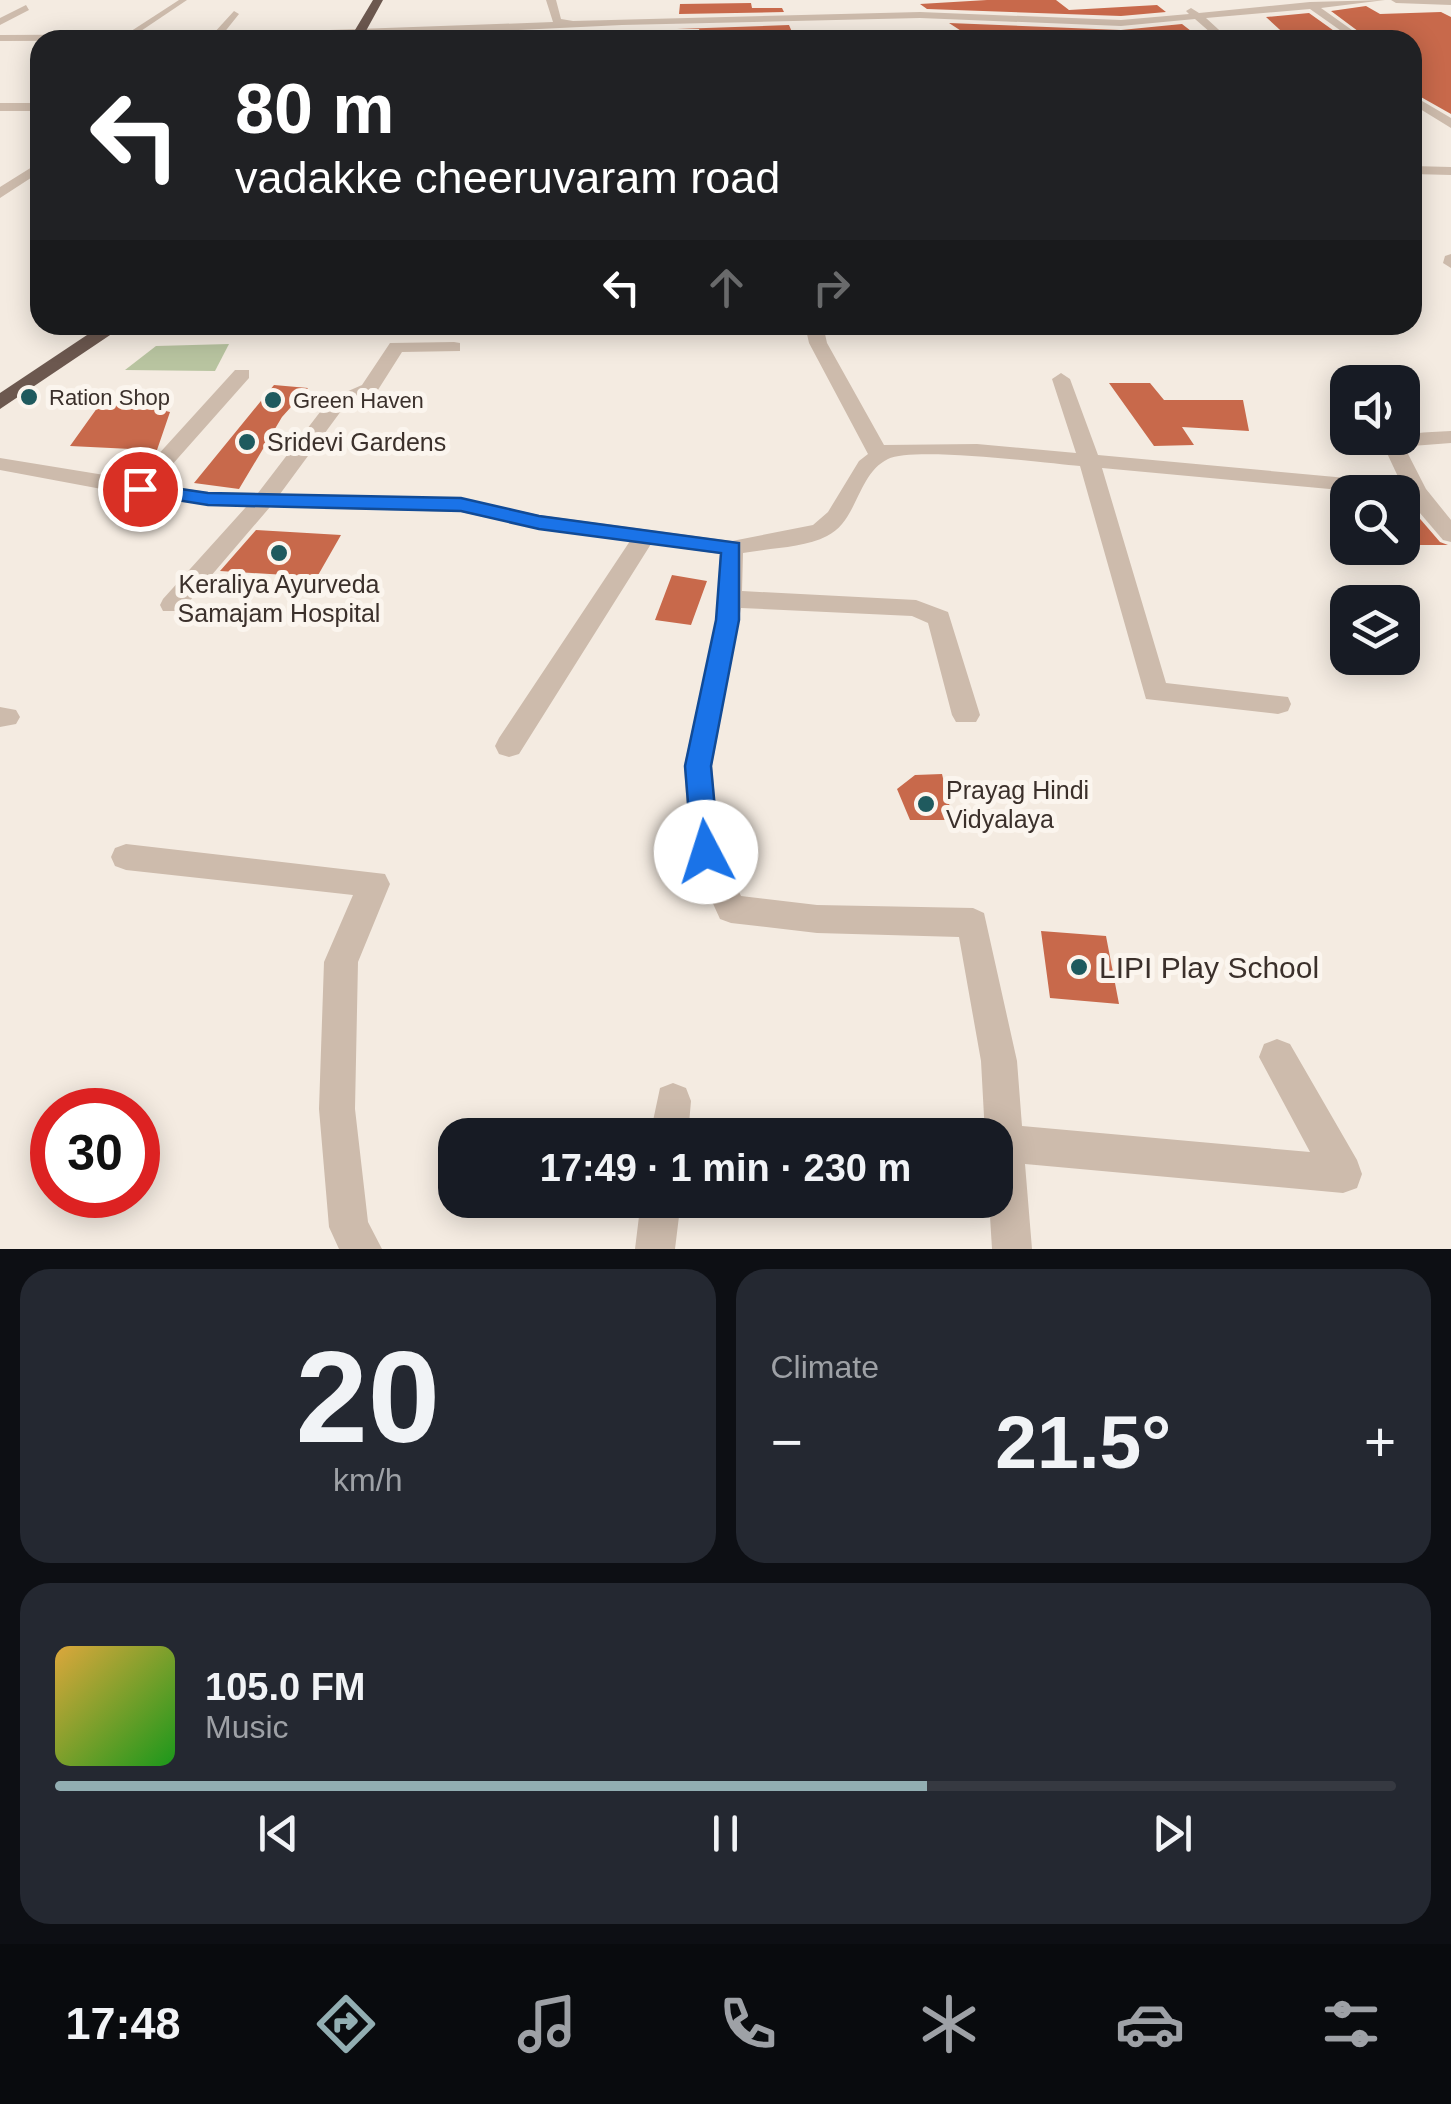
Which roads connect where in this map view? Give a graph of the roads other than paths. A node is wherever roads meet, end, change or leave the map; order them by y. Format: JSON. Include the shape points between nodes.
{"nodes":[{"id":1,"x":184,"y":0,"type":"edge"},
{"id":2,"x":378,"y":0,"type":"edge"},
{"id":3,"x":551,"y":0,"type":"edge"},
{"id":4,"x":758,"y":0,"type":"edge"},
{"id":5,"x":946,"y":0,"type":"edge"},
{"id":6,"x":1179,"y":0,"type":"edge"},
{"id":7,"x":1237,"y":0,"type":"edge"},
{"id":8,"x":1380,"y":0,"type":"edge"},
{"id":9,"x":1396,"y":0,"type":"edge"},
{"id":10,"x":1064,"y":2,"type":"edge"},
{"id":11,"x":1435,"y":2,"type":"edge"},
{"id":12,"x":1310,"y":5,"type":"junction"},
{"id":13,"x":1451,"y":6,"type":"edge"},
{"id":14,"x":26,"y":8,"type":"dead end"},
{"id":15,"x":614,"y":8,"type":"dead end"},
{"id":16,"x":1255,"y":10,"type":"junction"},
{"id":17,"x":234,"y":14,"type":"dead end"},
{"id":18,"x":954,"y":15,"type":"junction"},
{"id":19,"x":1196,"y":16,"type":"junction"},
{"id":20,"x":1071,"y":17,"type":"junction"},
{"id":21,"x":758,"y":18,"type":"junction"},
{"id":22,"x":690,"y":20,"type":"junction"},
{"id":23,"x":0,"y":22,"type":"edge"},
{"id":24,"x":573,"y":24,"type":"junction"},
{"id":25,"x":137,"y":30,"type":"edge"},
{"id":26,"x":221,"y":30,"type":"edge"},
{"id":27,"x":362,"y":30,"type":"edge"},
{"id":28,"x":474,"y":30,"type":"edge"},
{"id":29,"x":589,"y":30,"type":"edge"},
{"id":30,"x":692,"y":30,"type":"edge"},
{"id":31,"x":1213,"y":30,"type":"edge"},
{"id":32,"x":1346,"y":30,"type":"edge"},
{"id":33,"x":0,"y":38,"type":"edge"},
{"id":34,"x":30,"y":38,"type":"edge"},
{"id":35,"x":1422,"y":105,"type":"edge"},
{"id":36,"x":0,"y":107,"type":"edge"},
{"id":37,"x":30,"y":107,"type":"edge"},
{"id":38,"x":1451,"y":124,"type":"edge"},
{"id":39,"x":1422,"y":170,"type":"edge"},
{"id":40,"x":1451,"y":171,"type":"edge"},
{"id":41,"x":30,"y":173,"type":"edge"},
{"id":42,"x":0,"y":194,"type":"edge"},
{"id":43,"x":100,"y":335,"type":"edge"},
{"id":44,"x":818,"y":335,"type":"edge"},
{"id":45,"x":454,"y":347,"type":"dead end"},
{"id":46,"x":242,"y":374,"type":"dead end"},
{"id":47,"x":1060,"y":379,"type":"dead end"},
{"id":48,"x":0,"y":403,"type":"edge"},
{"id":49,"x":1451,"y":437,"type":"edge"},
{"id":50,"x":879,"y":454,"type":"junction"},
{"id":51,"x":1090,"y":463,"type":"junction"},
{"id":52,"x":0,"y":464,"type":"edge"},
{"id":53,"x":1408,"y":475,"type":"edge"},
{"id":54,"x":1330,"y":484,"type":"edge"},
{"id":55,"x":140,"y":489,"type":"junction"},
{"id":56,"x":1420,"y":496,"type":"edge"},
{"id":57,"x":264,"y":500,"type":"junction"},
{"id":58,"x":1451,"y":534,"type":"edge"},
{"id":59,"x":643,"y":538,"type":"junction"},
{"id":60,"x":732,"y":548,"type":"junction"},
{"id":61,"x":729,"y":599,"type":"junction"},
{"id":62,"x":172,"y":605,"type":"dead end"},
{"id":63,"x":1278,"y":704,"type":"dead end"},
{"id":64,"x":966,"y":715,"type":"dead end"},
{"id":65,"x":509,"y":746,"type":"dead end"},
{"id":66,"x":126,"y":857,"type":"dead end"},
{"id":67,"x":1278,"y":1057,"type":"dead end"},
{"id":68,"x":1003,"y":1118,"type":"edge"},
{"id":69,"x":1013,"y":1144,"type":"edge"},
{"id":70,"x":659,"y":1218,"type":"edge"},
{"id":71,"x":1010,"y":1218,"type":"edge"},
{"id":72,"x":362,"y":1249,"type":"edge"},
{"id":73,"x":655,"y":1249,"type":"edge"},
{"id":74,"x":1012,"y":1249,"type":"edge"}],
"edges":[{"from":1,"to":25,"type":"lane"},
{"from":2,"to":27,"type":"highway"},
{"from":3,"to":24,"type":"street","via":[[557,22]]},
{"from":4,"to":21,"type":"street"},
{"from":5,"to":18,"type":"street"},
{"from":6,"to":19,"type":"street"},
{"from":7,"to":16,"type":"street"},
{"from":8,"to":12,"type":"street"},
{"from":9,"to":11,"type":"street"},
{"from":10,"to":20,"type":"street"},
{"from":11,"to":13,"type":"street"},
{"from":12,"to":16,"type":"street"},
{"from":12,"to":32,"type":"street"},
{"from":14,"to":23,"type":"street"},
{"from":15,"to":24,"type":"street","via":[[577,17]]},
{"from":16,"to":19,"type":"street"},
{"from":17,"to":26,"type":"street"},
{"from":18,"to":20,"type":"street"},
{"from":18,"to":21,"type":"street"},
{"from":19,"to":20,"type":"street","via":[[1121,22]]},
{"from":19,"to":31,"type":"street"},
{"from":21,"to":22,"type":"street"},
{"from":22,"to":24,"type":"street"},
{"from":22,"to":30,"type":"street"},
{"from":24,"to":28,"type":"street"},
{"from":24,"to":29,"type":"street"},
{"from":33,"to":34,"type":"street"},
{"from":35,"to":38,"type":"street"},
{"from":36,"to":37,"type":"street"},
{"from":39,"to":40,"type":"street"},
{"from":41,"to":42,"type":"street"},
{"from":43,"to":48,"type":"highway"},
{"from":44,"to":50,"type":"street"},
{"from":45,"to":57,"type":"street","via":[[396,348],[369,389],[337,403]]},
{"from":46,"to":55,"type":"street"},
{"from":47,"to":51,"type":"street"},
{"from":49,"to":53,"type":"street","via":[[1406,440],[1395,449]]},
{"from":50,"to":51,"type":"street","via":[[977,450]]},
{"from":50,"to":60,"type":"street","via":[[820,531]]},
{"from":51,"to":54,"type":"street"},
{"from":51,"to":63,"type":"street","via":[[1155,692]]},
{"from":52,"to":55,"type":"street"},
{"from":55,"to":57,"type":"street"},
{"from":56,"to":58,"type":"street"},
{"from":57,"to":59,"type":"street","via":[[461,504]]},
{"from":57,"to":62,"type":"street"},
{"from":59,"to":60,"type":"street"},
{"from":59,"to":65,"type":"street"},
{"from":60,"to":61,"type":"street"},
{"from":61,"to":64,"type":"street","via":[[916,608],[939,618]]},
{"from":61,"to":68,"type":"street","via":[[698,766],[706,852],[731,908],[817,919],[973,923]]},
{"from":66,"to":72,"type":"street","via":[[374,884],[341,962],[337,1109],[349,1227]]},
{"from":67,"to":69,"type":"street","via":[[1343,1174]]},
{"from":70,"to":73,"type":"street"},
{"from":71,"to":74,"type":"street"}]}
